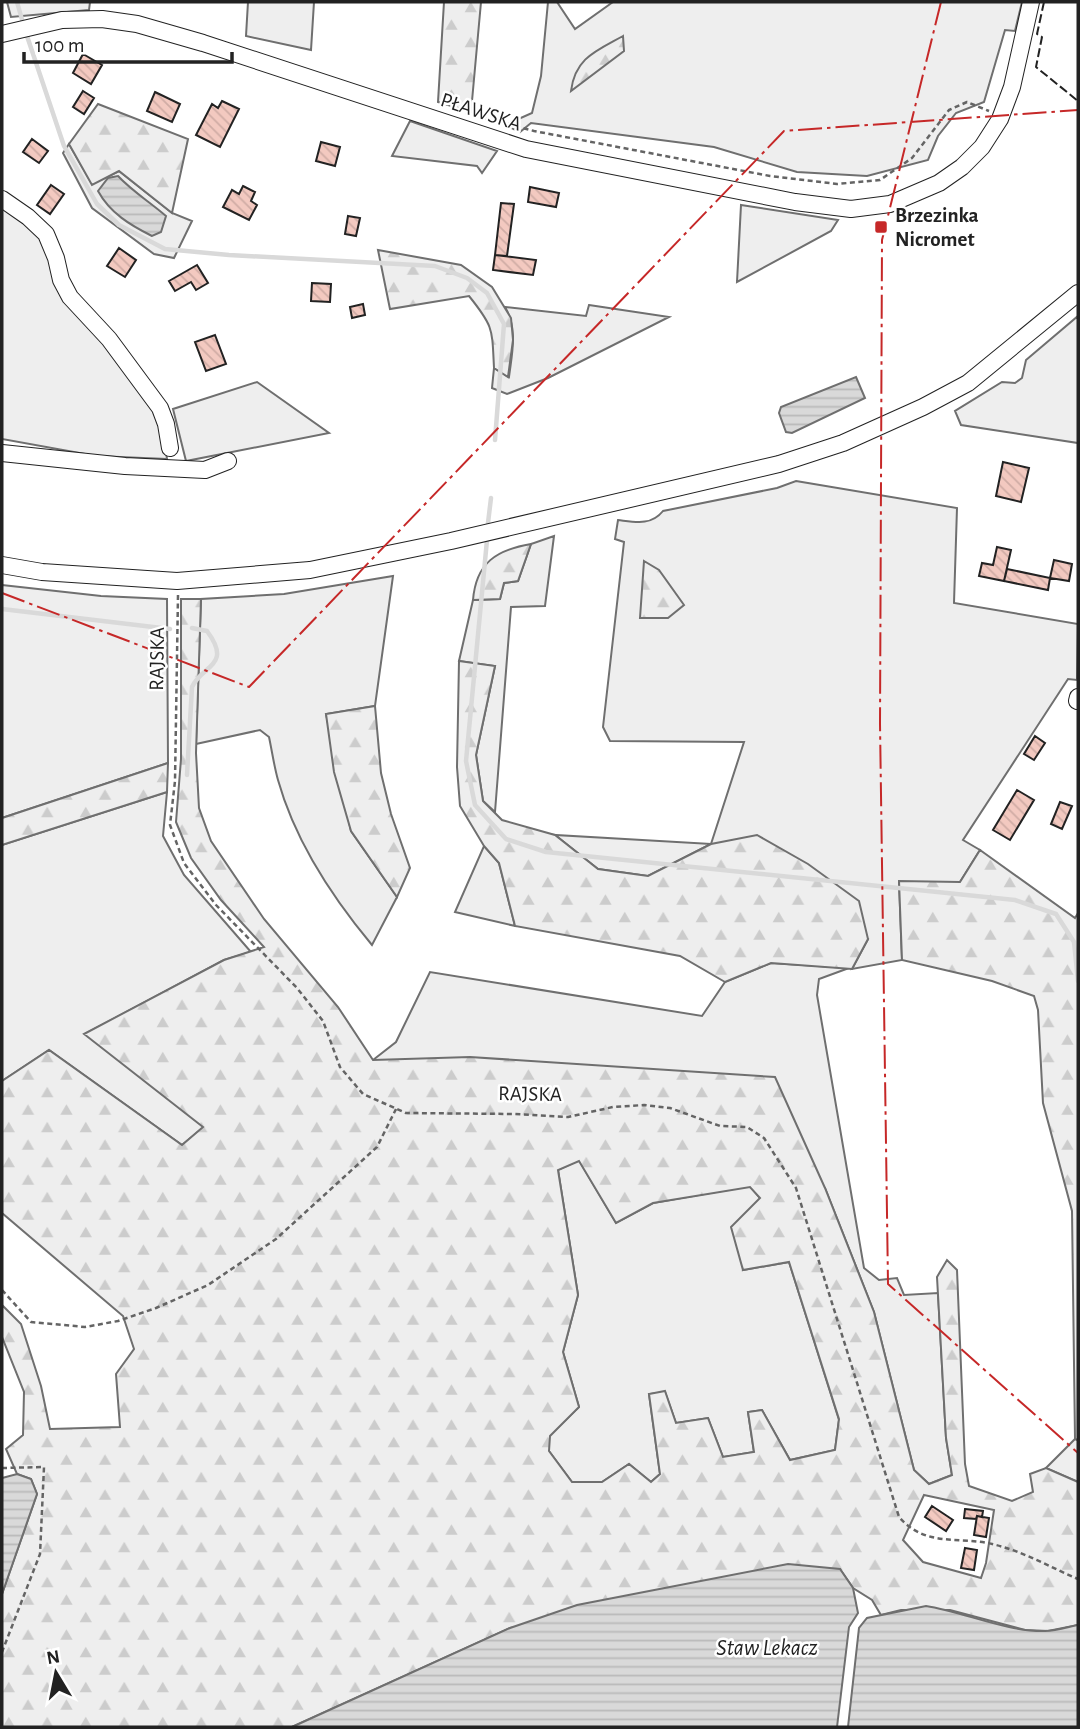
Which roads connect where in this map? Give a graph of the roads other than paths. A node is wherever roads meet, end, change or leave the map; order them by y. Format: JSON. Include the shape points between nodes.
{"nodes":[{"id":1,"x":1031,"y":2,"type":"edge"},
{"id":2,"x":9,"y":32,"type":"edge"},
{"id":3,"x":2,"y":199,"type":"edge"},
{"id":4,"x":1078,"y":293,"type":"edge"},
{"id":5,"x":170,"y":447,"type":"dead end"},
{"id":6,"x":2,"y":453,"type":"edge"},
{"id":7,"x":228,"y":461,"type":"dead end"},
{"id":8,"x":2,"y":565,"type":"edge"}],
"edges":[{"from":1,"to":2,"type":"street","name":"PŁAWSKA","via":[[1012,87],[1000,119],[982,147],[939,183],[890,204],[851,209],[526,149],[136,24],[62,20]]},
{"from":3,"to":5,"type":"street","via":[[46,234],[71,297],[160,408]]},
{"from":4,"to":8,"type":"street","via":[[968,383],[843,443],[779,464],[310,570],[177,581]]},
{"from":6,"to":7,"type":"street","via":[[205,470]]}]}
